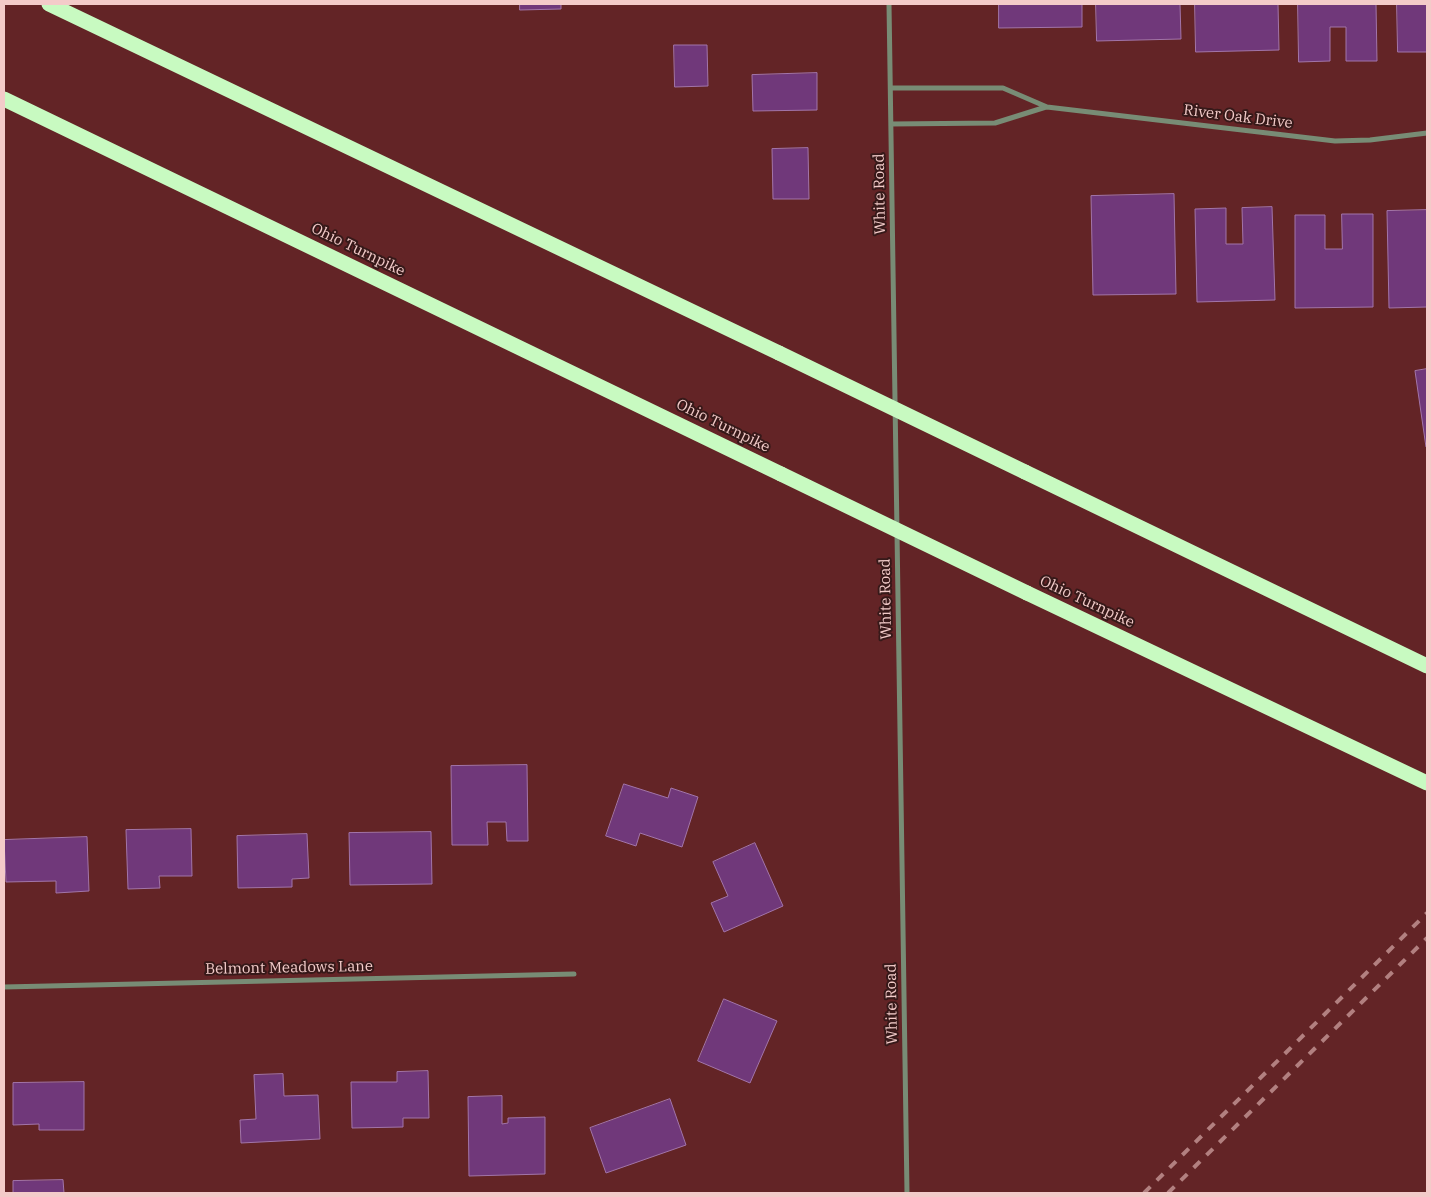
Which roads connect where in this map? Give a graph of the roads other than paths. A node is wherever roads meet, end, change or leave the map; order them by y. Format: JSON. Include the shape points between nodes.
{"nodes":[{"id":1,"x":49,"y":4,"type":"edge"},
{"id":2,"x":889,"y":4,"type":"edge"},
{"id":3,"x":891,"y":88,"type":"junction"},
{"id":4,"x":4,"y":98,"type":"edge"},
{"id":5,"x":1047,"y":107,"type":"junction"},
{"id":6,"x":891,"y":124,"type":"junction"},
{"id":7,"x":1427,"y":133,"type":"edge"},
{"id":8,"x":1427,"y":666,"type":"edge"},
{"id":9,"x":1423,"y":781,"type":"edge"},
{"id":10,"x":574,"y":974,"type":"dead end"},
{"id":11,"x":4,"y":987,"type":"edge"},
{"id":12,"x":907,"y":1193,"type":"edge"}],
"edges":[{"from":1,"to":8,"type":"highway","bridge":true},
{"from":2,"to":3,"type":"street","name":"White Road"},
{"from":3,"to":5,"type":"street","name":"River Oak Drive","via":[[1003,88]]},
{"from":3,"to":6,"type":"street","name":"White Road"},
{"from":4,"to":9,"type":"highway","name":"Ohio Turnpike","bridge":true},
{"from":5,"to":6,"type":"street","name":"River Oak Drive","via":[[994,123]]},
{"from":5,"to":7,"type":"street","name":"River Oak Drive","via":[[1335,141]]},
{"from":6,"to":12,"type":"street","name":"White Road"},
{"from":10,"to":11,"type":"street","name":"Belmont Meadows Lane"}]}
